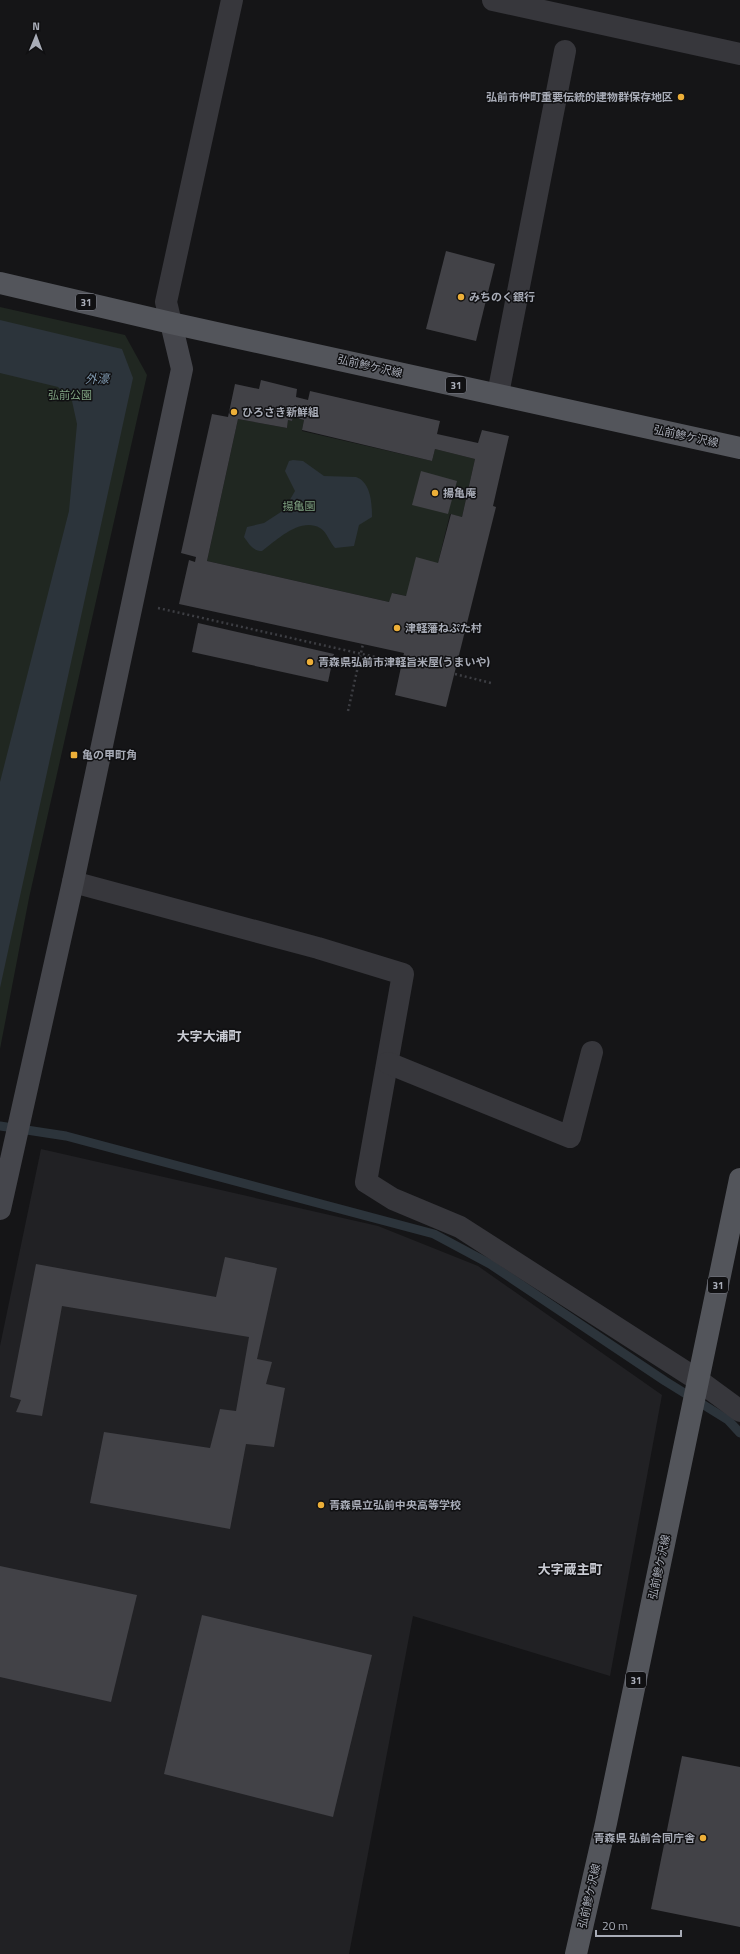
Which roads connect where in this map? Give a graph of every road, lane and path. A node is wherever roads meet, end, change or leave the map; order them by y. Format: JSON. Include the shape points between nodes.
{"nodes":[{"id":1,"x":232,"y":0,"type":"edge"},
{"id":2,"x":493,"y":0,"type":"edge"},
{"id":3,"x":565,"y":51,"type":"dead end"},
{"id":4,"x":740,"y":54,"type":"edge"},
{"id":5,"x":0,"y":283,"type":"edge"},
{"id":6,"x":171,"y":323,"type":"junction"},
{"id":7,"x":498,"y":394,"type":"junction"},
{"id":8,"x":740,"y":448,"type":"edge"},
{"id":9,"x":157,"y":607,"type":"dead end"},
{"id":10,"x":363,"y":644,"type":"dead end"},
{"id":11,"x":360,"y":653,"type":"junction"},
{"id":12,"x":402,"y":663,"type":"dead end"},
{"id":13,"x":455,"y":674,"type":"dead end"},
{"id":14,"x":491,"y":683,"type":"dead end"},
{"id":15,"x":348,"y":711,"type":"dead end"},
{"id":16,"x":73,"y":882,"type":"junction"},
{"id":17,"x":592,"y":1052,"type":"dead end"},
{"id":18,"x":388,"y":1063,"type":"junction"},
{"id":19,"x":740,"y":1179,"type":"edge"},
{"id":20,"x":0,"y":1209,"type":"edge"},
{"id":21,"x":695,"y":1392,"type":"junction"},
{"id":22,"x":740,"y":1410,"type":"edge"},
{"id":23,"x":576,"y":1954,"type":"edge"}],
"edges":[{"from":1,"to":6,"type":"street","via":[[166,302]]},
{"from":2,"to":4,"type":"street"},
{"from":3,"to":7,"type":"street"},
{"from":5,"to":6,"type":"main road","name":"弘前鰺ケ沢線","number":"31"},
{"from":6,"to":7,"type":"main road","name":"弘前鰺ケ沢線","number":"31"},
{"from":6,"to":16,"type":"street","via":[[182,369]]},
{"from":7,"to":8,"type":"main road","name":"弘前鰺ケ沢線","number":"31"},
{"from":9,"to":11,"type":"path"},
{"from":10,"to":11,"type":"path"},
{"from":11,"to":12,"type":"path"},
{"from":11,"to":15,"type":"path"},
{"from":13,"to":14,"type":"path"},
{"from":16,"to":18,"type":"street","via":[[318,948],[403,974]]},
{"from":16,"to":20,"type":"street"},
{"from":17,"to":18,"type":"street","via":[[570,1137]]},
{"from":18,"to":21,"type":"street","via":[[366,1182],[393,1199],[460,1227]]},
{"from":19,"to":21,"type":"main road","name":"弘前鰺ケ沢線","number":"31"},
{"from":21,"to":22,"type":"street"},
{"from":21,"to":23,"type":"main road","name":"弘前鰺ケ沢線","number":"31","via":[[606,1823]]}]}
